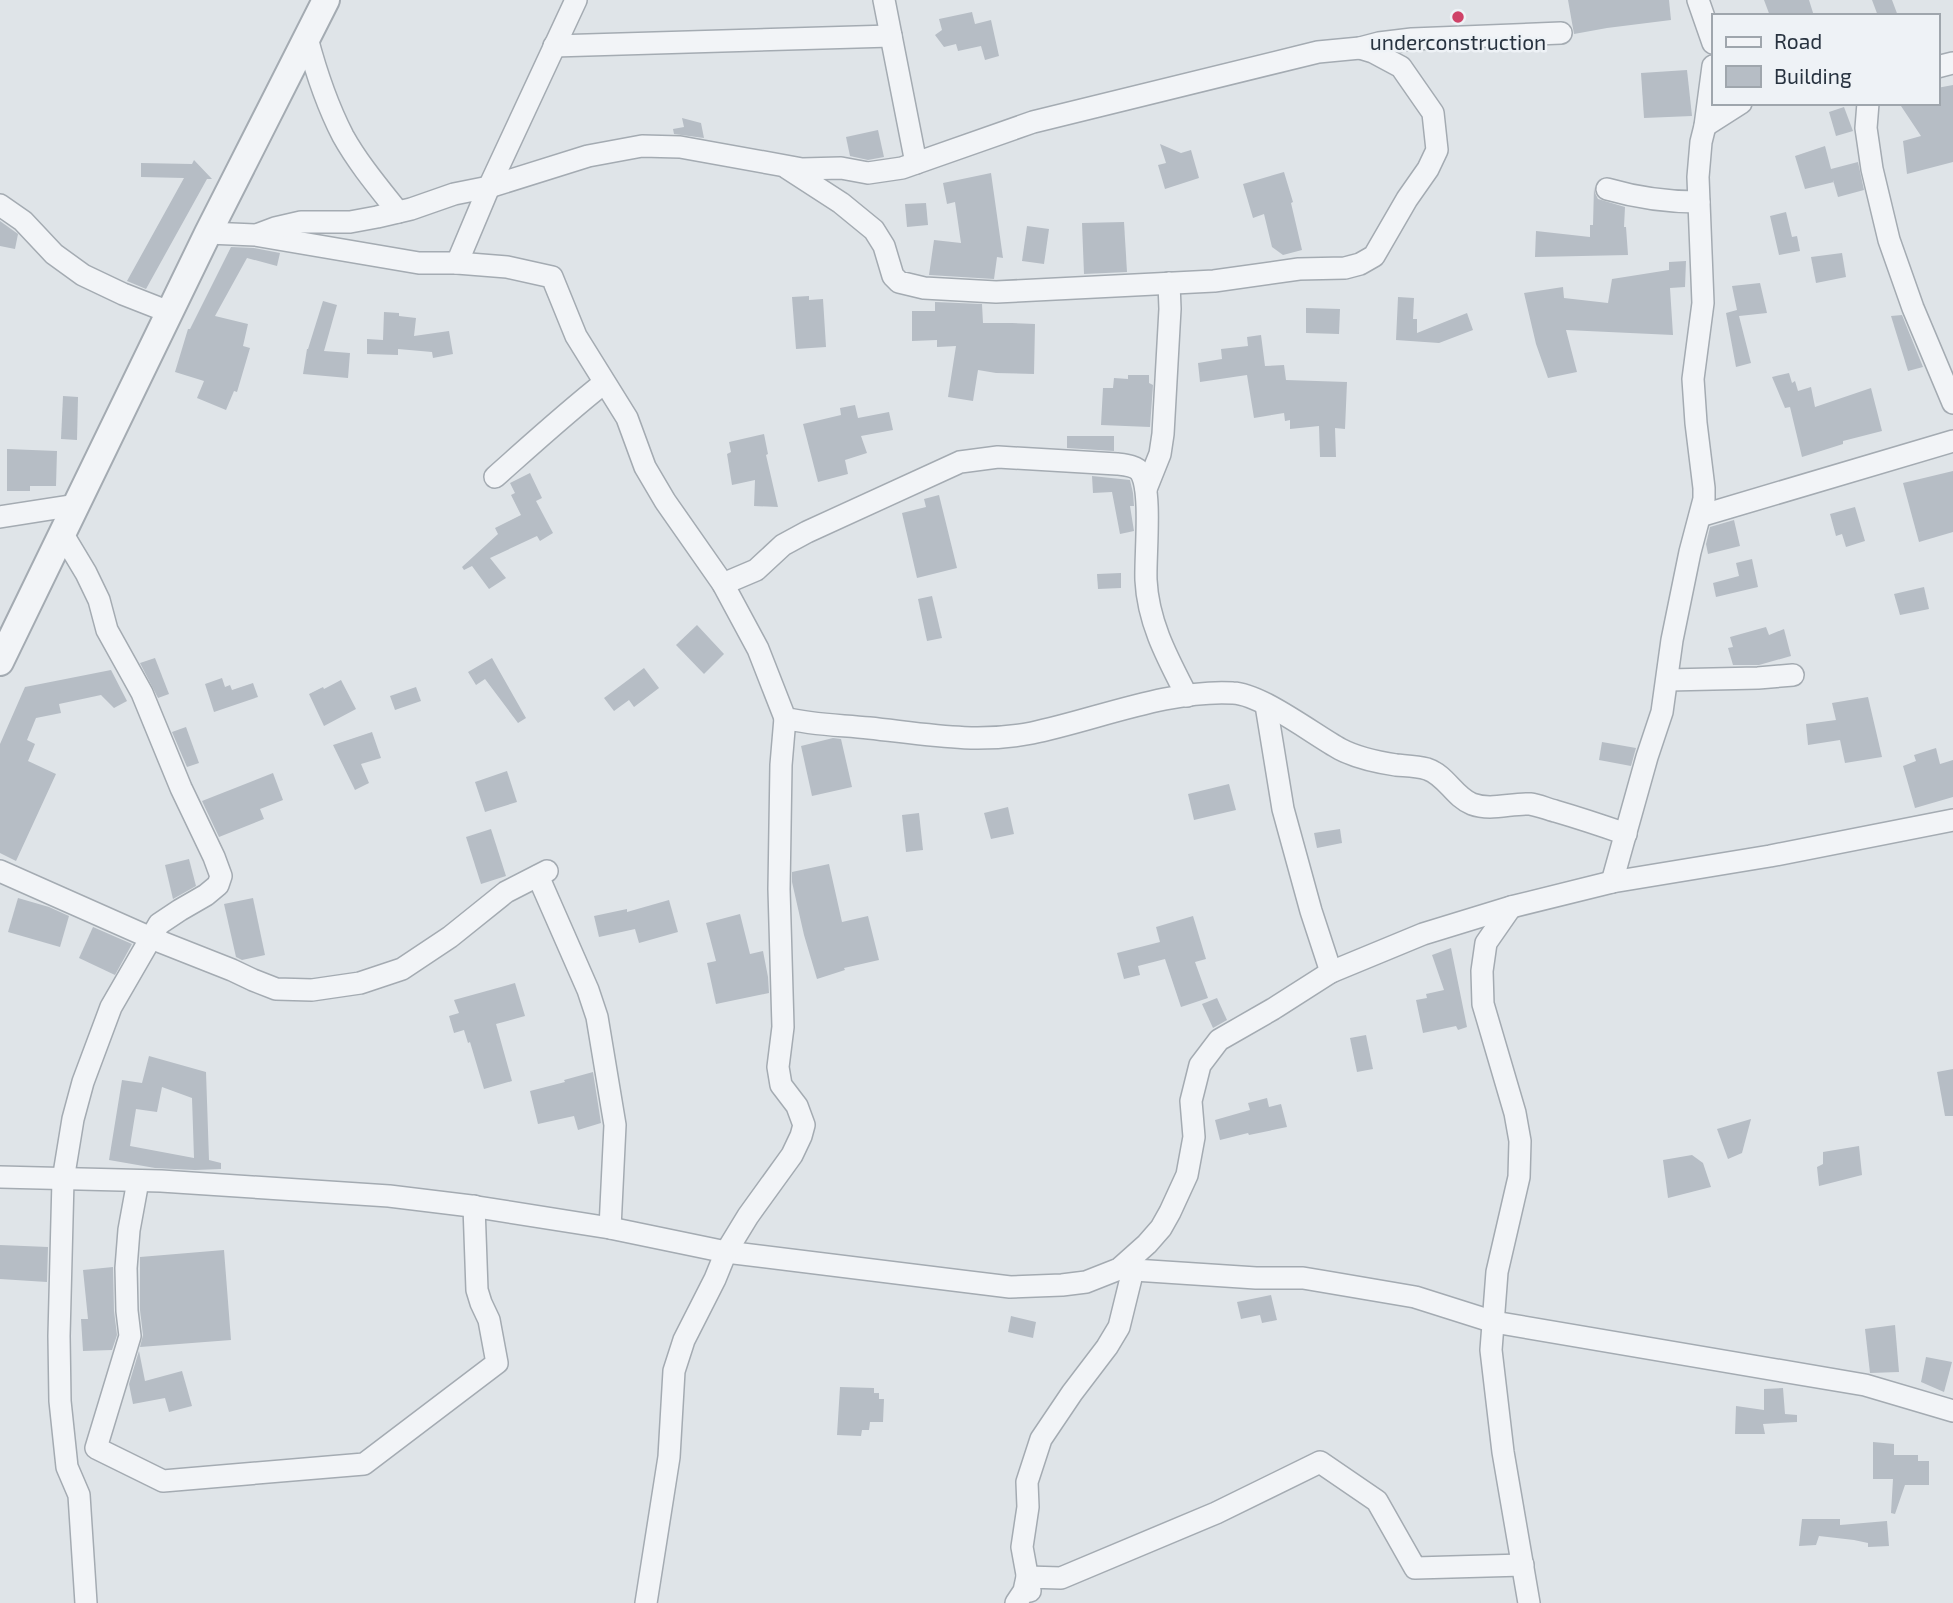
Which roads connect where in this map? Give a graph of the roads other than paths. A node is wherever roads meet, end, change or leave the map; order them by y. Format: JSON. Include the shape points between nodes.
{"nodes":[{"id":1,"x":326,"y":0,"type":"edge"},
{"id":2,"x":576,"y":0,"type":"edge"},
{"id":3,"x":884,"y":0,"type":"edge"},
{"id":4,"x":1699,"y":0,"type":"edge"},
{"id":5,"x":1561,"y":33,"type":"dead end"},
{"id":6,"x":891,"y":36,"type":"junction"},
{"id":7,"x":307,"y":38,"type":"junction"},
{"id":8,"x":1712,"y":40,"type":"edge"},
{"id":9,"x":554,"y":46,"type":"junction"},
{"id":10,"x":1360,"y":48,"type":"junction"},
{"id":11,"x":1712,"y":73,"type":"edge"},
{"id":12,"x":1738,"y":105,"type":"edge"},
{"id":13,"x":1868,"y":105,"type":"edge"},
{"id":14,"x":1705,"y":126,"type":"junction"},
{"id":15,"x":916,"y":163,"type":"junction"},
{"id":16,"x":782,"y":165,"type":"junction"},
{"id":17,"x":489,"y":187,"type":"junction"},
{"id":18,"x":1607,"y":189,"type":"dead end"},
{"id":19,"x":1699,"y":202,"type":"junction"},
{"id":20,"x":0,"y":205,"type":"edge"},
{"id":21,"x":398,"y":212,"type":"junction"},
{"id":22,"x":208,"y":233,"type":"junction"},
{"id":23,"x":255,"y":235,"type":"junction"},
{"id":24,"x":457,"y":263,"type":"junction"},
{"id":25,"x":1169,"y":283,"type":"junction"},
{"id":26,"x":169,"y":312,"type":"junction"},
{"id":27,"x":604,"y":383,"type":"junction"},
{"id":28,"x":1953,"y":403,"type":"edge"},
{"id":29,"x":1953,"y":441,"type":"edge"},
{"id":30,"x":495,"y":477,"type":"dead end"},
{"id":31,"x":1146,"y":489,"type":"junction"},
{"id":32,"x":76,"y":505,"type":"junction"},
{"id":33,"x":1700,"y":516,"type":"junction"},
{"id":34,"x":0,"y":517,"type":"edge"},
{"id":35,"x":62,"y":533,"type":"junction"},
{"id":36,"x":723,"y":584,"type":"junction"},
{"id":37,"x":0,"y":662,"type":"edge"},
{"id":38,"x":1793,"y":675,"type":"dead end"},
{"id":39,"x":1668,"y":680,"type":"junction"},
{"id":40,"x":1187,"y":696,"type":"junction"},
{"id":41,"x":1266,"y":705,"type":"junction"},
{"id":42,"x":785,"y":718,"type":"junction"},
{"id":43,"x":1953,"y":820,"type":"edge"},
{"id":44,"x":1626,"y":834,"type":"junction"},
{"id":45,"x":0,"y":871,"type":"edge"},
{"id":46,"x":1612,"y":882,"type":"junction"},
{"id":47,"x":1511,"y":907,"type":"junction"},
{"id":48,"x":151,"y":938,"type":"junction"},
{"id":49,"x":1331,"y":972,"type":"junction"},
{"id":50,"x":0,"y":1177,"type":"edge"},
{"id":51,"x":64,"y":1180,"type":"junction"},
{"id":52,"x":138,"y":1181,"type":"junction"},
{"id":53,"x":474,"y":1206,"type":"junction"},
{"id":54,"x":610,"y":1228,"type":"junction"},
{"id":55,"x":726,"y":1252,"type":"junction"},
{"id":56,"x":1126,"y":1270,"type":"junction"},
{"id":57,"x":1494,"y":1322,"type":"junction"},
{"id":58,"x":1953,"y":1411,"type":"edge"},
{"id":59,"x":1523,"y":1565,"type":"junction"},
{"id":60,"x":1027,"y":1577,"type":"junction"},
{"id":61,"x":86,"y":1603,"type":"edge"},
{"id":62,"x":646,"y":1603,"type":"edge"},
{"id":63,"x":1016,"y":1603,"type":"edge"},
{"id":64,"x":1033,"y":1603,"type":"edge"},
{"id":65,"x":1528,"y":1603,"type":"edge"}],
"edges":[{"from":1,"to":7,"type":"street"},
{"from":2,"to":9,"type":"street"},
{"from":3,"to":6,"type":"street"},
{"from":4,"to":8,"type":"street"},
{"from":5,"to":10,"type":"street","via":[[1412,39]]},
{"from":6,"to":9,"type":"street"},
{"from":6,"to":15,"type":"street"},
{"from":7,"to":21,"type":"street","via":[[344,138]]},
{"from":7,"to":22,"type":"street"},
{"from":9,"to":17,"type":"street"},
{"from":10,"to":15,"type":"street","via":[[1318,52],[1136,95],[1033,122]]},
{"from":10,"to":25,"type":"street","via":[[1401,67],[1433,113],[1437,150],[1374,256],[1345,268]]},
{"from":11,"to":14,"type":"street"},
{"from":12,"to":14,"type":"street"},
{"from":13,"to":28,"type":"street","via":[[1872,169],[1889,240]]},
{"from":14,"to":19,"type":"street"},
{"from":15,"to":16,"type":"street","via":[[868,173]]},
{"from":16,"to":17,"type":"street","via":[[680,147],[642,146],[588,156]]},
{"from":16,"to":25,"type":"street","via":[[874,230],[893,276],[908,285],[996,292]]},
{"from":17,"to":21,"type":"street"},
{"from":17,"to":24,"type":"street"},
{"from":18,"to":19,"type":"street","via":[[1642,198]]},
{"from":19,"to":33,"type":"street","via":[[1703,303],[1693,380],[1704,488]]},
{"from":20,"to":26,"type":"street","via":[[83,275]]},
{"from":21,"to":23,"type":"street","via":[[349,222],[301,222]]},
{"from":22,"to":23,"type":"street"},
{"from":22,"to":26,"type":"street"},
{"from":23,"to":24,"type":"street","via":[[419,263]]},
{"from":24,"to":27,"type":"street","via":[[552,277],[576,336]]},
{"from":25,"to":31,"type":"street","via":[[1163,434]]},
{"from":26,"to":32,"type":"street"},
{"from":27,"to":30,"type":"street"},
{"from":27,"to":36,"type":"street","via":[[620,404],[645,467],[665,501]]},
{"from":29,"to":33,"type":"street"},
{"from":31,"to":36,"type":"street","via":[[1138,469],[1117,464],[998,457],[960,462],[807,532],[783,545],[756,570]]},
{"from":31,"to":40,"type":"street","via":[[1150,610],[1160,643]]},
{"from":32,"to":34,"type":"street"},
{"from":32,"to":35,"type":"street"},
{"from":33,"to":39,"type":"street","via":[[1674,628]]},
{"from":35,"to":37,"type":"street"},
{"from":35,"to":48,"type":"street","via":[[86,573],[107,630],[142,693],[220,876],[218,885],[164,920]]},
{"from":36,"to":42,"type":"street","via":[[758,649]]},
{"from":38,"to":39,"type":"street"},
{"from":39,"to":44,"type":"street"},
{"from":40,"to":41,"type":"street","via":[[1245,694]]},
{"from":40,"to":42,"type":"street","via":[[1029,734],[992,738],[954,739]]},
{"from":41,"to":44,"type":"street","via":[[1363,759],[1430,769],[1470,803],[1492,807],[1531,804]]},
{"from":41,"to":49,"type":"street","via":[[1283,809]]},
{"from":42,"to":55,"type":"street","via":[[779,890],[783,1027],[778,1067],[781,1085],[804,1125],[792,1155]]},
{"from":43,"to":46,"type":"street"},
{"from":44,"to":46,"type":"street"},
{"from":45,"to":48,"type":"street"},
{"from":46,"to":47,"type":"street"},
{"from":47,"to":49,"type":"street","via":[[1423,934]]},
{"from":47,"to":57,"type":"street","via":[[1486,943],[1482,971],[1483,1004],[1520,1141],[1519,1177],[1497,1272]]},
{"from":48,"to":51,"type":"street","via":[[111,1007],[83,1082]]},
{"from":48,"to":54,"type":"street","via":[[276,989],[312,990],[360,983],[402,970],[506,892],[542,874],[588,990],[602,1042],[615,1125]]},
{"from":49,"to":56,"type":"street","via":[[1219,1040],[1200,1065],[1191,1101],[1194,1137],[1187,1175],[1161,1228]]},
{"from":50,"to":51,"type":"street"},
{"from":51,"to":52,"type":"street"},
{"from":51,"to":61,"type":"street","via":[[60,1401],[67,1467],[79,1495]]},
{"from":52,"to":53,"type":"street","via":[[389,1196]]},
{"from":52,"to":53,"type":"street","via":[[126,1268],[130,1336],[96,1448],[163,1480],[364,1464],[497,1363],[489,1320],[477,1290]]},
{"from":53,"to":54,"type":"street"},
{"from":54,"to":55,"type":"street"},
{"from":55,"to":56,"type":"street","via":[[1010,1287],[1086,1282]]},
{"from":55,"to":62,"type":"street","via":[[674,1371],[669,1457]]},
{"from":56,"to":57,"type":"street","via":[[1303,1278],[1415,1297]]},
{"from":56,"to":60,"type":"street","via":[[1119,1327],[1041,1439],[1027,1482],[1021,1547]]},
{"from":57,"to":58,"type":"street","via":[[1865,1385]]},
{"from":57,"to":59,"type":"street","via":[[1491,1349]]},
{"from":59,"to":60,"type":"street","via":[[1415,1569],[1377,1502],[1320,1462],[1216,1513],[1061,1578]]},
{"from":59,"to":65,"type":"street"},
{"from":60,"to":63,"type":"street"},
{"from":60,"to":64,"type":"street"}]}
